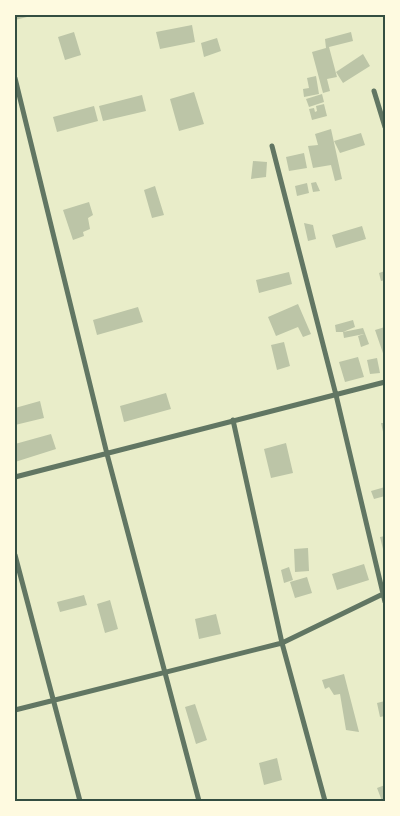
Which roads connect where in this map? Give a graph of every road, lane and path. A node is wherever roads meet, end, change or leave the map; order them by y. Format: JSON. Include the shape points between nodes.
{"nodes":[{"id":1,"x":15,"y":78,"type":"edge"},
{"id":2,"x":374,"y":91,"type":"dead end"},
{"id":3,"x":385,"y":127,"type":"edge"},
{"id":4,"x":272,"y":146,"type":"dead end"},
{"id":5,"x":385,"y":382,"type":"edge"},
{"id":6,"x":336,"y":395,"type":"junction"},
{"id":7,"x":232,"y":420,"type":"junction"},
{"id":8,"x":107,"y":454,"type":"junction"},
{"id":9,"x":15,"y":477,"type":"edge"},
{"id":10,"x":15,"y":555,"type":"edge"},
{"id":11,"x":384,"y":593,"type":"edge"},
{"id":12,"x":385,"y":602,"type":"edge"},
{"id":13,"x":282,"y":643,"type":"junction"},
{"id":14,"x":166,"y":673,"type":"junction"},
{"id":15,"x":52,"y":700,"type":"junction"},
{"id":16,"x":15,"y":710,"type":"edge"},
{"id":17,"x":80,"y":801,"type":"edge"},
{"id":18,"x":199,"y":801,"type":"edge"},
{"id":19,"x":325,"y":801,"type":"edge"}],
"edges":[{"from":1,"to":8,"type":"street"},
{"from":2,"to":3,"type":"street"},
{"from":4,"to":6,"type":"street"},
{"from":5,"to":6,"type":"street"},
{"from":6,"to":7,"type":"street"},
{"from":6,"to":11,"type":"street"},
{"from":7,"to":8,"type":"street"},
{"from":7,"to":13,"type":"street"},
{"from":8,"to":9,"type":"street"},
{"from":8,"to":14,"type":"street"},
{"from":10,"to":15,"type":"street"},
{"from":11,"to":12,"type":"street"},
{"from":11,"to":13,"type":"street"},
{"from":13,"to":14,"type":"street"},
{"from":13,"to":19,"type":"street"},
{"from":14,"to":15,"type":"street"},
{"from":14,"to":18,"type":"street"},
{"from":15,"to":16,"type":"street"},
{"from":15,"to":17,"type":"street"}]}
